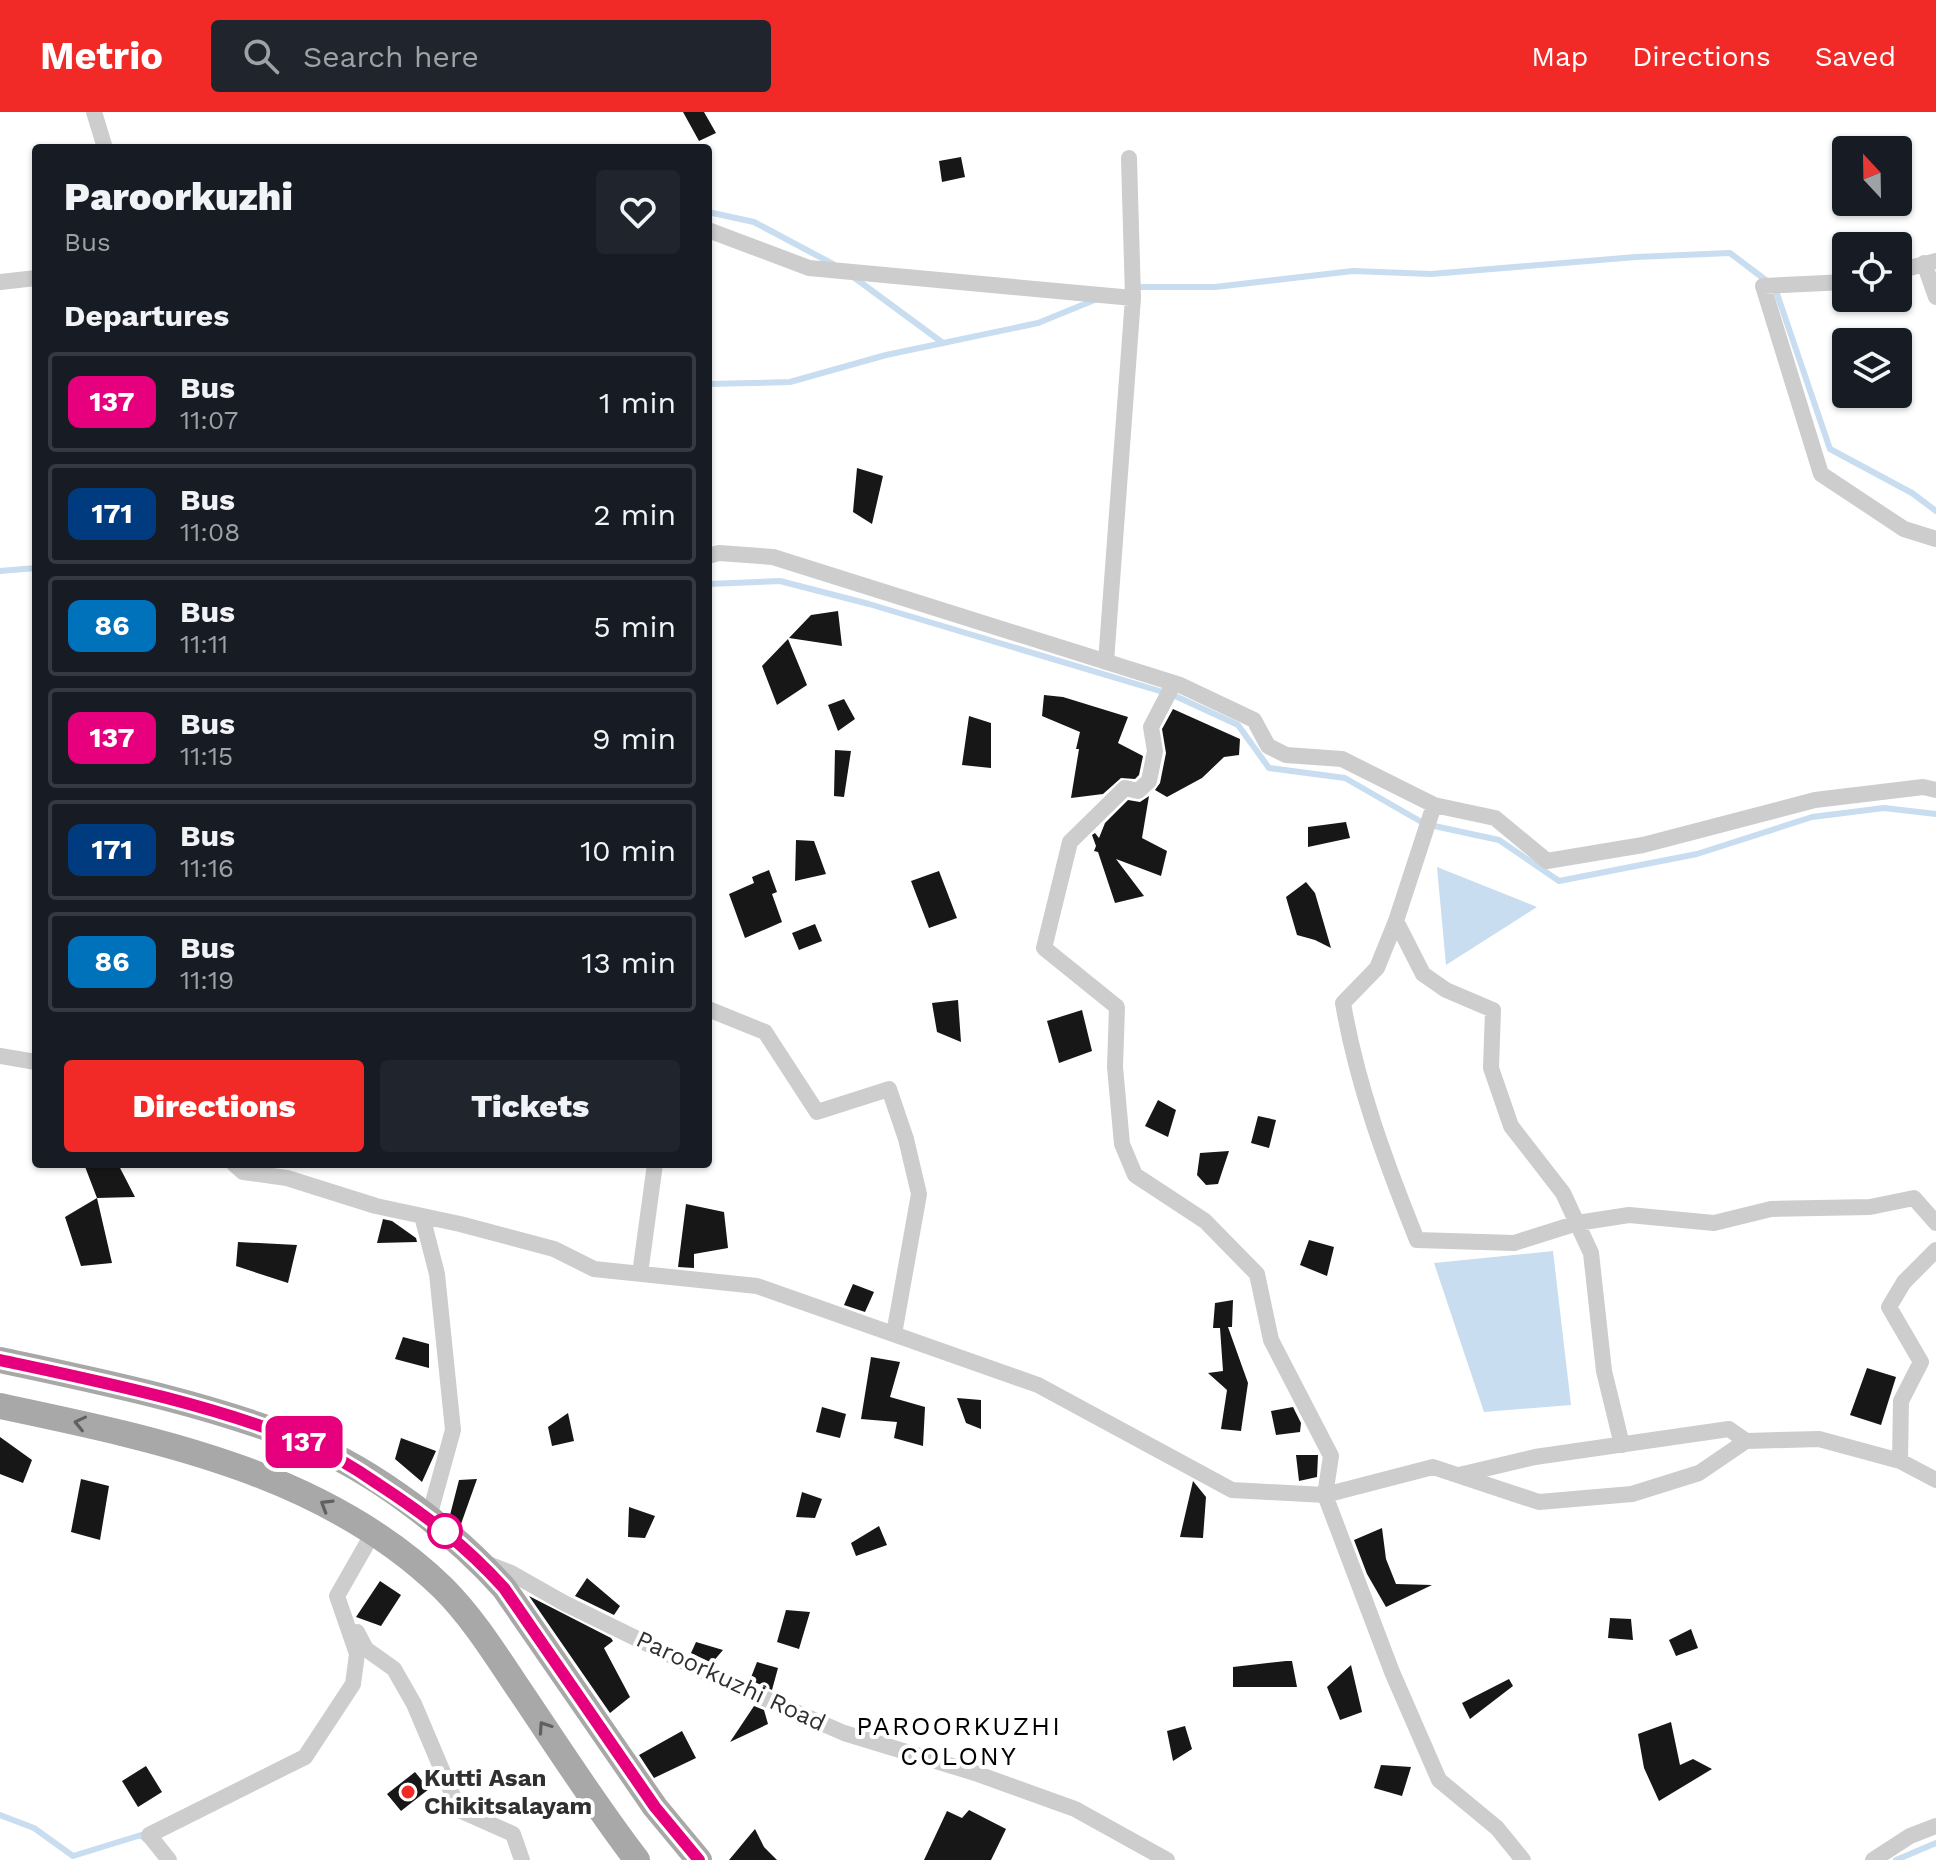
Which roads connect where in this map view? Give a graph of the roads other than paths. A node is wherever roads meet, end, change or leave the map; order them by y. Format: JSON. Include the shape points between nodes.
{"nodes":[{"id":1,"x":94,"y":112,"type":"edge"},
{"id":2,"x":104,"y":144,"type":"edge"},
{"id":3,"x":1129,"y":158,"type":"dead end"},
{"id":4,"x":712,"y":232,"type":"edge"},
{"id":5,"x":1930,"y":262,"type":"edge"},
{"id":6,"x":32,"y":278,"type":"edge"},
{"id":7,"x":0,"y":282,"type":"edge"},
{"id":8,"x":1832,"y":282,"type":"edge"},
{"id":9,"x":1936,"y":297,"type":"edge"},
{"id":10,"x":1133,"y":298,"type":"junction"},
{"id":11,"x":1936,"y":539,"type":"edge"},
{"id":12,"x":712,"y":555,"type":"edge"},
{"id":13,"x":1106,"y":662,"type":"junction"},
{"id":14,"x":1174,"y":683,"type":"junction"},
{"id":15,"x":1936,"y":790,"type":"edge"},
{"id":16,"x":1434,"y":805,"type":"junction"},
{"id":17,"x":1396,"y":921,"type":"junction"},
{"id":18,"x":712,"y":1011,"type":"edge"},
{"id":19,"x":0,"y":1056,"type":"edge"},
{"id":20,"x":32,"y":1061,"type":"edge"},
{"id":21,"x":238,"y":1168,"type":"edge"},
{"id":22,"x":654,"y":1168,"type":"edge"},
{"id":23,"x":422,"y":1216,"type":"junction"},
{"id":24,"x":1577,"y":1223,"type":"junction"},
{"id":25,"x":1936,"y":1223,"type":"edge"},
{"id":26,"x":1936,"y":1250,"type":"edge"},
{"id":27,"x":640,"y":1274,"type":"junction"},
{"id":28,"x":894,"y":1334,"type":"junction"},
{"id":29,"x":0,"y":1360,"type":"edge"},
{"id":30,"x":0,"y":1406,"type":"edge"},
{"id":31,"x":1746,"y":1441,"type":"junction"},
{"id":32,"x":1622,"y":1445,"type":"junction"},
{"id":33,"x":1900,"y":1461,"type":"junction"},
{"id":34,"x":1458,"y":1475,"type":"junction"},
{"id":35,"x":1936,"y":1480,"type":"edge"},
{"id":36,"x":1325,"y":1495,"type":"junction"},
{"id":37,"x":429,"y":1517,"type":"junction"},
{"id":38,"x":373,"y":1533,"type":"junction"},
{"id":39,"x":479,"y":1560,"type":"junction"},
{"id":40,"x":337,"y":1596,"type":"junction"},
{"id":41,"x":1936,"y":1826,"type":"edge"},
{"id":42,"x":169,"y":1860,"type":"edge"},
{"id":43,"x":522,"y":1860,"type":"edge"},
{"id":44,"x":637,"y":1860,"type":"edge"},
{"id":45,"x":699,"y":1860,"type":"edge"},
{"id":46,"x":1167,"y":1860,"type":"edge"},
{"id":47,"x":1523,"y":1860,"type":"edge"},
{"id":48,"x":1873,"y":1860,"type":"edge"}],
"edges":[{"from":1,"to":2,"type":"street"},
{"from":3,"to":10,"type":"street"},
{"from":4,"to":10,"type":"street","via":[[809,268]]},
{"from":5,"to":9,"type":"street"},
{"from":6,"to":7,"type":"street"},
{"from":8,"to":11,"type":"street","via":[[1763,286],[1821,474],[1904,529]]},
{"from":10,"to":13,"type":"street"},
{"from":12,"to":13,"type":"street","via":[[773,557]]},
{"from":13,"to":14,"type":"street"},
{"from":14,"to":16,"type":"street","via":[[1254,720],[1268,746],[1286,755],[1342,759]]},
{"from":14,"to":36,"type":"street","via":[[1151,727],[1155,751],[1149,781],[1138,791],[1125,788],[1070,842],[1044,948],[1117,1007],[1115,1067],[1122,1144],[1135,1175],[1205,1221],[1257,1274],[1271,1340],[1331,1456]]},
{"from":15,"to":16,"type":"street","via":[[1923,787],[1815,800],[1643,845],[1547,861],[1495,818]]},
{"from":16,"to":17,"type":"street"},
{"from":17,"to":24,"type":"street","via":[[1423,974],[1493,1010],[1491,1068],[1511,1126],[1563,1193]]},
{"from":17,"to":24,"type":"street","via":[[1377,968],[1343,1003],[1356,1066],[1417,1240],[1514,1243]]},
{"from":18,"to":28,"type":"street","via":[[765,1032],[817,1112],[889,1089],[919,1194]]},
{"from":19,"to":20,"type":"street"},
{"from":21,"to":23,"type":"street"},
{"from":22,"to":27,"type":"street"},
{"from":23,"to":27,"type":"street","via":[[554,1249],[594,1269]]},
{"from":23,"to":37,"type":"street","via":[[437,1274],[453,1430]]},
{"from":24,"to":25,"type":"street","via":[[1629,1215],[1714,1223],[1771,1209],[1870,1207],[1914,1198]]},
{"from":24,"to":32,"type":"street","via":[[1591,1253],[1604,1371]]},
{"from":26,"to":33,"type":"street","via":[[1904,1282],[1889,1307],[1921,1362],[1901,1401]]},
{"from":27,"to":28,"type":"street","via":[[757,1286]]},
{"from":28,"to":36,"type":"street","via":[[1038,1385],[1232,1490]]},
{"from":29,"to":37,"type":"main road","via":[[163,1396],[306,1443]]},
{"from":38,"to":30,"type":"main road","one_way":true,"via":[[316,1499],[256,1473],[150,1439]]},
{"from":31,"to":32,"type":"street","via":[[1729,1429]]},
{"from":31,"to":33,"type":"street","via":[[1819,1439]]},
{"from":31,"to":34,"type":"street","via":[[1699,1473],[1632,1494],[1539,1502]]},
{"from":32,"to":34,"type":"street"},
{"from":33,"to":35,"type":"street"},
{"from":34,"to":36,"type":"street","via":[[1433,1467]]},
{"from":36,"to":47,"type":"street","via":[[1439,1780],[1497,1828]]},
{"from":37,"to":39,"type":"main road"},
{"from":38,"to":40,"type":"street"},
{"from":44,"to":38,"type":"main road","one_way":true,"via":[[484,1638],[444,1590]]},
{"from":39,"to":45,"type":"main road","via":[[504,1588],[655,1807]]},
{"from":39,"to":46,"type":"street","name":"Paroorkuzhi Road","via":[[816,1721],[1075,1809]]},
{"from":40,"to":42,"type":"street","via":[[357,1654],[353,1684],[305,1757],[149,1835]]},
{"from":40,"to":43,"type":"street","via":[[366,1649],[394,1669],[414,1704],[459,1810],[513,1834]]},
{"from":41,"to":48,"type":"street"}]}
